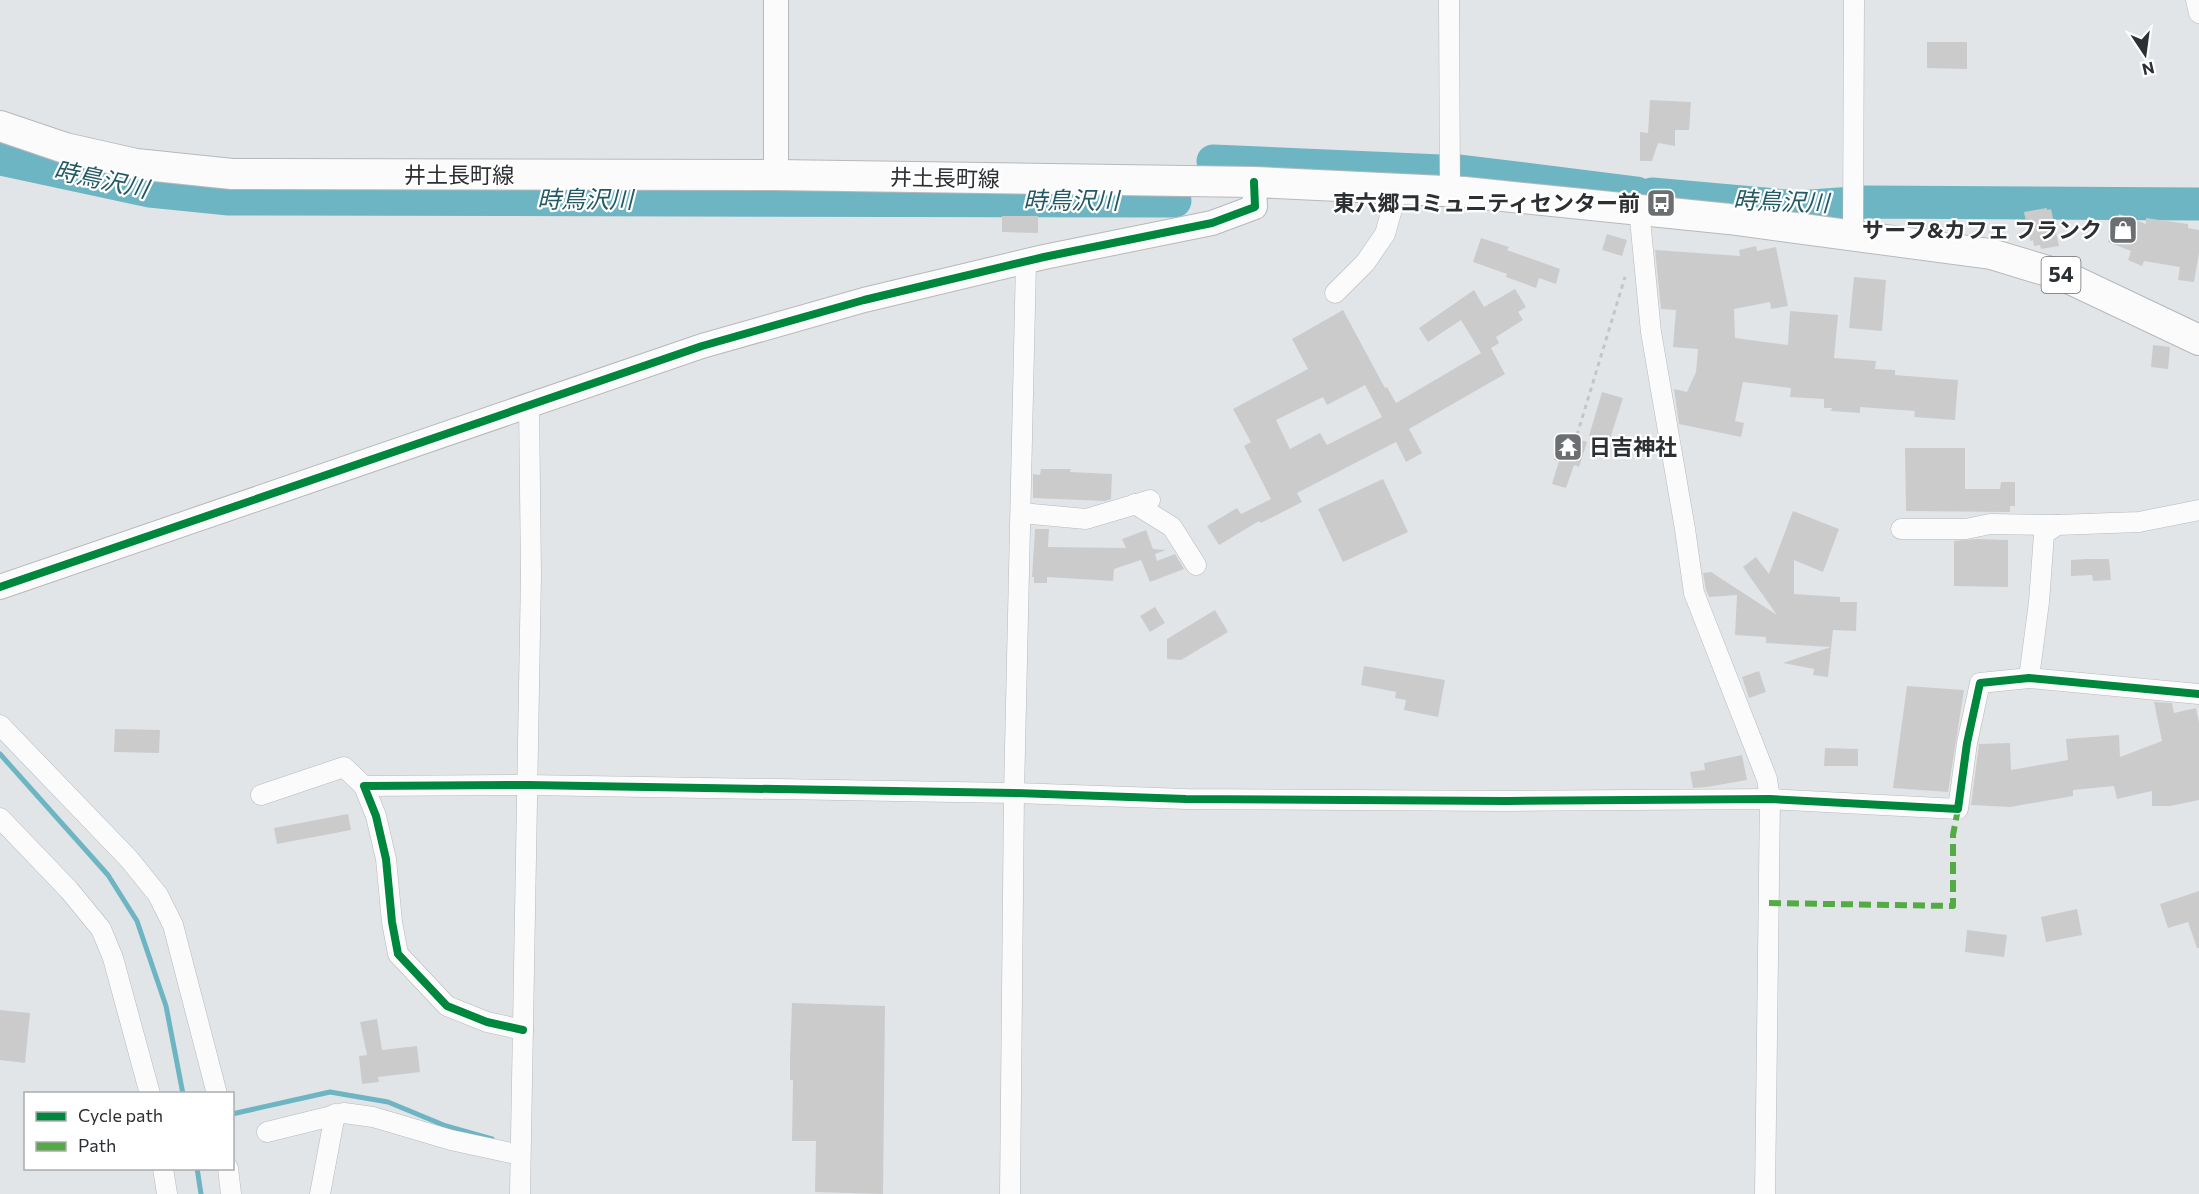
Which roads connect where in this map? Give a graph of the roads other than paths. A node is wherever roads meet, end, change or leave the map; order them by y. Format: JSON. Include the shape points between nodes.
{"nodes":[{"id":1,"x":776,"y":0,"type":"edge"},
{"id":2,"x":1449,"y":0,"type":"edge"},
{"id":3,"x":1854,"y":0,"type":"edge"},
{"id":4,"x":2196,"y":0,"type":"edge"},
{"id":5,"x":2199,"y":13,"type":"edge"},
{"id":6,"x":0,"y":126,"type":"edge"},
{"id":7,"x":776,"y":175,"type":"junction"},
{"id":8,"x":1254,"y":182,"type":"junction"},
{"id":9,"x":1398,"y":188,"type":"junction"},
{"id":10,"x":1450,"y":191,"type":"junction"},
{"id":11,"x":1640,"y":209,"type":"junction"},
{"id":12,"x":1853,"y":216,"type":"junction"},
{"id":13,"x":1026,"y":261,"type":"junction"},
{"id":14,"x":1335,"y":293,"type":"dead end"},
{"id":15,"x":2199,"y":340,"type":"edge"},
{"id":16,"x":529,"y":404,"type":"junction"},
{"id":17,"x":2199,"y":510,"type":"edge"},
{"id":18,"x":1021,"y":513,"type":"junction"},
{"id":19,"x":2057,"y":525,"type":"junction"},
{"id":20,"x":1901,"y":529,"type":"dead end"},
{"id":21,"x":1196,"y":565,"type":"dead end"},
{"id":22,"x":0,"y":587,"type":"edge"},
{"id":23,"x":2029,"y":678,"type":"junction"},
{"id":24,"x":2199,"y":694,"type":"edge"},
{"id":25,"x":0,"y":725,"type":"edge"},
{"id":26,"x":528,"y":785,"type":"junction"},
{"id":27,"x":364,"y":786,"type":"junction"},
{"id":28,"x":1014,"y":793,"type":"junction"},
{"id":29,"x":261,"y":795,"type":"dead end"},
{"id":30,"x":1770,"y":799,"type":"junction"},
{"id":31,"x":0,"y":818,"type":"edge"},
{"id":32,"x":523,"y":1030,"type":"junction"},
{"id":33,"x":149,"y":1092,"type":"edge"},
{"id":34,"x":216,"y":1092,"type":"edge"},
{"id":35,"x":335,"y":1114,"type":"junction"},
{"id":36,"x":267,"y":1132,"type":"dead end"},
{"id":37,"x":520,"y":1155,"type":"junction"},
{"id":38,"x":163,"y":1170,"type":"edge"},
{"id":39,"x":228,"y":1170,"type":"edge"},
{"id":40,"x":167,"y":1194,"type":"edge"},
{"id":41,"x":231,"y":1194,"type":"edge"},
{"id":42,"x":320,"y":1194,"type":"edge"},
{"id":43,"x":520,"y":1194,"type":"edge"},
{"id":44,"x":1010,"y":1194,"type":"edge"},
{"id":45,"x":1765,"y":1194,"type":"edge"}],
"edges":[{"from":1,"to":7,"type":"street"},
{"from":2,"to":10,"type":"street"},
{"from":3,"to":12,"type":"street"},
{"from":4,"to":5,"type":"street"},
{"from":6,"to":7,"type":"main road","name":"井土長町線","number":"54","via":[[65,148],[136,164],[232,174]]},
{"from":7,"to":8,"type":"main road","name":"井土長町線","number":"54"},
{"from":8,"to":9,"type":"main road","name":"井土長町線","number":"54"},
{"from":8,"to":13,"type":"street","via":[[1255,207],[1212,223]]},
{"from":9,"to":10,"type":"main road","name":"井土長町線","number":"54"},
{"from":9,"to":14,"type":"street","via":[[1385,234],[1365,263]]},
{"from":10,"to":11,"type":"main road","name":"井土長町線","number":"54"},
{"from":11,"to":12,"type":"main road","name":"井土長町線","number":"54"},
{"from":11,"to":30,"type":"street","via":[[1651,332],[1694,592],[1767,779]]},
{"from":12,"to":15,"type":"main road","name":"井土長町線","number":"54","via":[[2064,276]]},
{"from":13,"to":16,"type":"street","via":[[864,300],[702,346]]},
{"from":13,"to":18,"type":"street"},
{"from":16,"to":22,"type":"street"},
{"from":16,"to":26,"type":"street"},
{"from":17,"to":19,"type":"street","via":[[2139,522]]},
{"from":18,"to":21,"type":"street","via":[[1086,519],[1142,502],[1172,527]]},
{"from":18,"to":28,"type":"street"},
{"from":19,"to":20,"type":"street"},
{"from":19,"to":23,"type":"street","via":[[2044,534],[2040,602]]},
{"from":23,"to":24,"type":"street"},
{"from":23,"to":30,"type":"street","via":[[1980,683],[1958,809]]},
{"from":25,"to":34,"type":"street","via":[[129,859],[158,895],[174,925]]},
{"from":26,"to":27,"type":"street"},
{"from":26,"to":28,"type":"street"},
{"from":26,"to":32,"type":"street"},
{"from":27,"to":29,"type":"street","via":[[344,767]]},
{"from":27,"to":32,"type":"street","via":[[386,859],[398,954],[447,1006],[487,1022]]},
{"from":28,"to":30,"type":"street","via":[[1198,799]]},
{"from":28,"to":44,"type":"street"},
{"from":30,"to":45,"type":"street"},
{"from":31,"to":33,"type":"street","via":[[101,929],[113,958]]},
{"from":32,"to":37,"type":"street"},
{"from":35,"to":36,"type":"street"},
{"from":35,"to":37,"type":"street","via":[[373,1117]]},
{"from":35,"to":42,"type":"street"},
{"from":37,"to":43,"type":"street"},
{"from":38,"to":40,"type":"street"},
{"from":39,"to":41,"type":"street"}]}
